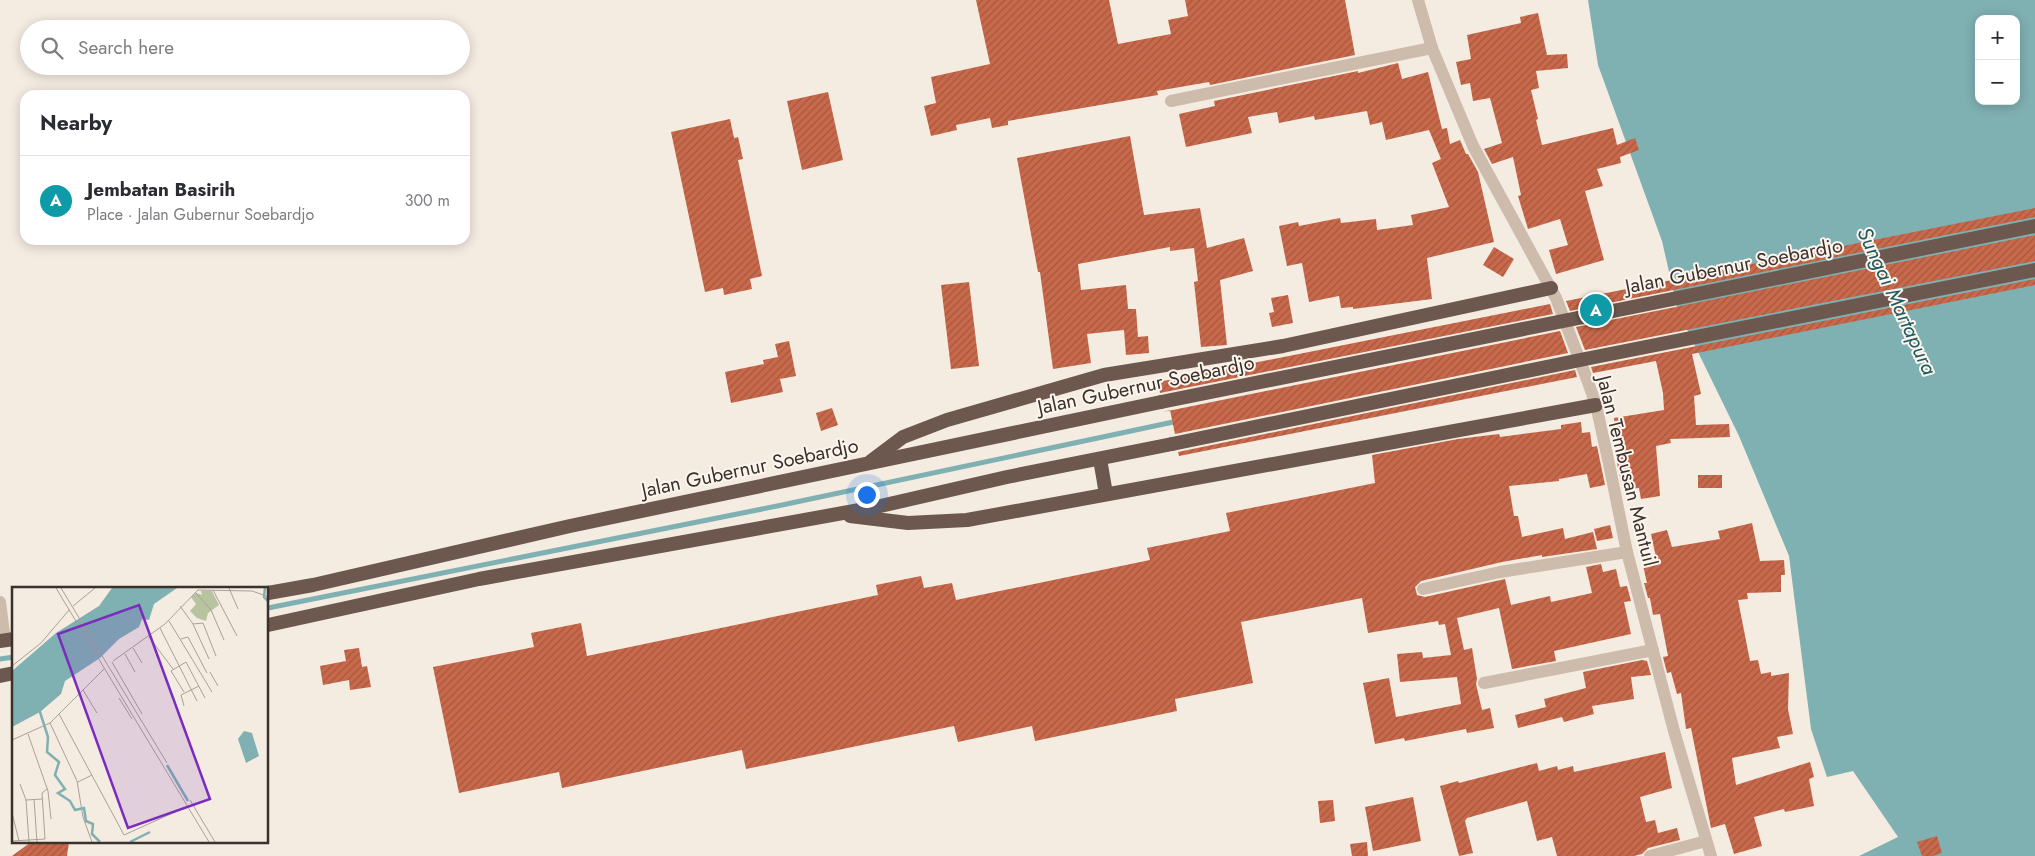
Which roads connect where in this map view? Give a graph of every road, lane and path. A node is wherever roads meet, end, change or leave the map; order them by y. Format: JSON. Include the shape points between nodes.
{"nodes":[{"id":1,"x":1418,"y":0,"type":"edge"},
{"id":2,"x":1432,"y":48,"type":"junction"},
{"id":3,"x":1170,"y":101,"type":"dead end"},
{"id":4,"x":2035,"y":226,"type":"edge"},
{"id":5,"x":2035,"y":270,"type":"edge"},
{"id":6,"x":1551,"y":288,"type":"junction"},
{"id":7,"x":1596,"y":404,"type":"junction"},
{"id":8,"x":1100,"y":459,"type":"junction"},
{"id":9,"x":866,"y":464,"type":"junction"},
{"id":10,"x":1106,"y":494,"type":"junction"},
{"id":11,"x":835,"y":514,"type":"junction"},
{"id":12,"x":1627,"y":552,"type":"junction"},
{"id":13,"x":1423,"y":589,"type":"dead end"},
{"id":14,"x":269,"y":593,"type":"edge"},
{"id":15,"x":0,"y":602,"type":"edge"},
{"id":16,"x":269,"y":625,"type":"edge"},
{"id":17,"x":6,"y":640,"type":"edge"},
{"id":18,"x":1653,"y":650,"type":"junction"},
{"id":19,"x":1484,"y":683,"type":"dead end"},
{"id":20,"x":1706,"y":841,"type":"junction"},
{"id":21,"x":1650,"y":856,"type":"edge"},
{"id":22,"x":1711,"y":856,"type":"edge"}],
"edges":[{"from":1,"to":2,"type":"street","name":"Jalan Tembusan Mantuil"},
{"from":2,"to":3,"type":"street"},
{"from":2,"to":6,"type":"street","name":"Jalan Tembusan Mantuil","via":[[1473,146]]},
{"from":4,"to":9,"type":"highway","name":"Jalan Gubernur Soebardjo","bridge":true},
{"from":5,"to":8,"type":"highway","bridge":true},
{"from":6,"to":7,"type":"street","name":"Jalan Tembusan Mantuil"},
{"from":6,"to":9,"type":"highway","via":[[1283,346],[1104,375],[947,420],[902,437]]},
{"from":7,"to":10,"type":"highway"},
{"from":7,"to":12,"type":"street","name":"Jalan Tembusan Mantuil"},
{"from":8,"to":10,"type":"highway"},
{"from":8,"to":11,"type":"highway"},
{"from":9,"to":14,"type":"highway","name":"Jalan Gubernur Soebardjo"},
{"from":10,"to":11,"type":"highway","via":[[967,520],[934,523]]},
{"from":11,"to":16,"type":"highway","via":[[479,579]]},
{"from":12,"to":13,"type":"street","via":[[1500,572]]},
{"from":12,"to":18,"type":"street","name":"Jalan Tembusan Mantuil"},
{"from":15,"to":17,"type":"street"},
{"from":18,"to":19,"type":"street"},
{"from":18,"to":20,"type":"street","name":"Jalan Tembusan Mantuil"},
{"from":20,"to":21,"type":"street"},
{"from":20,"to":22,"type":"street","name":"Jalan Tembusan Mantuil"}]}
